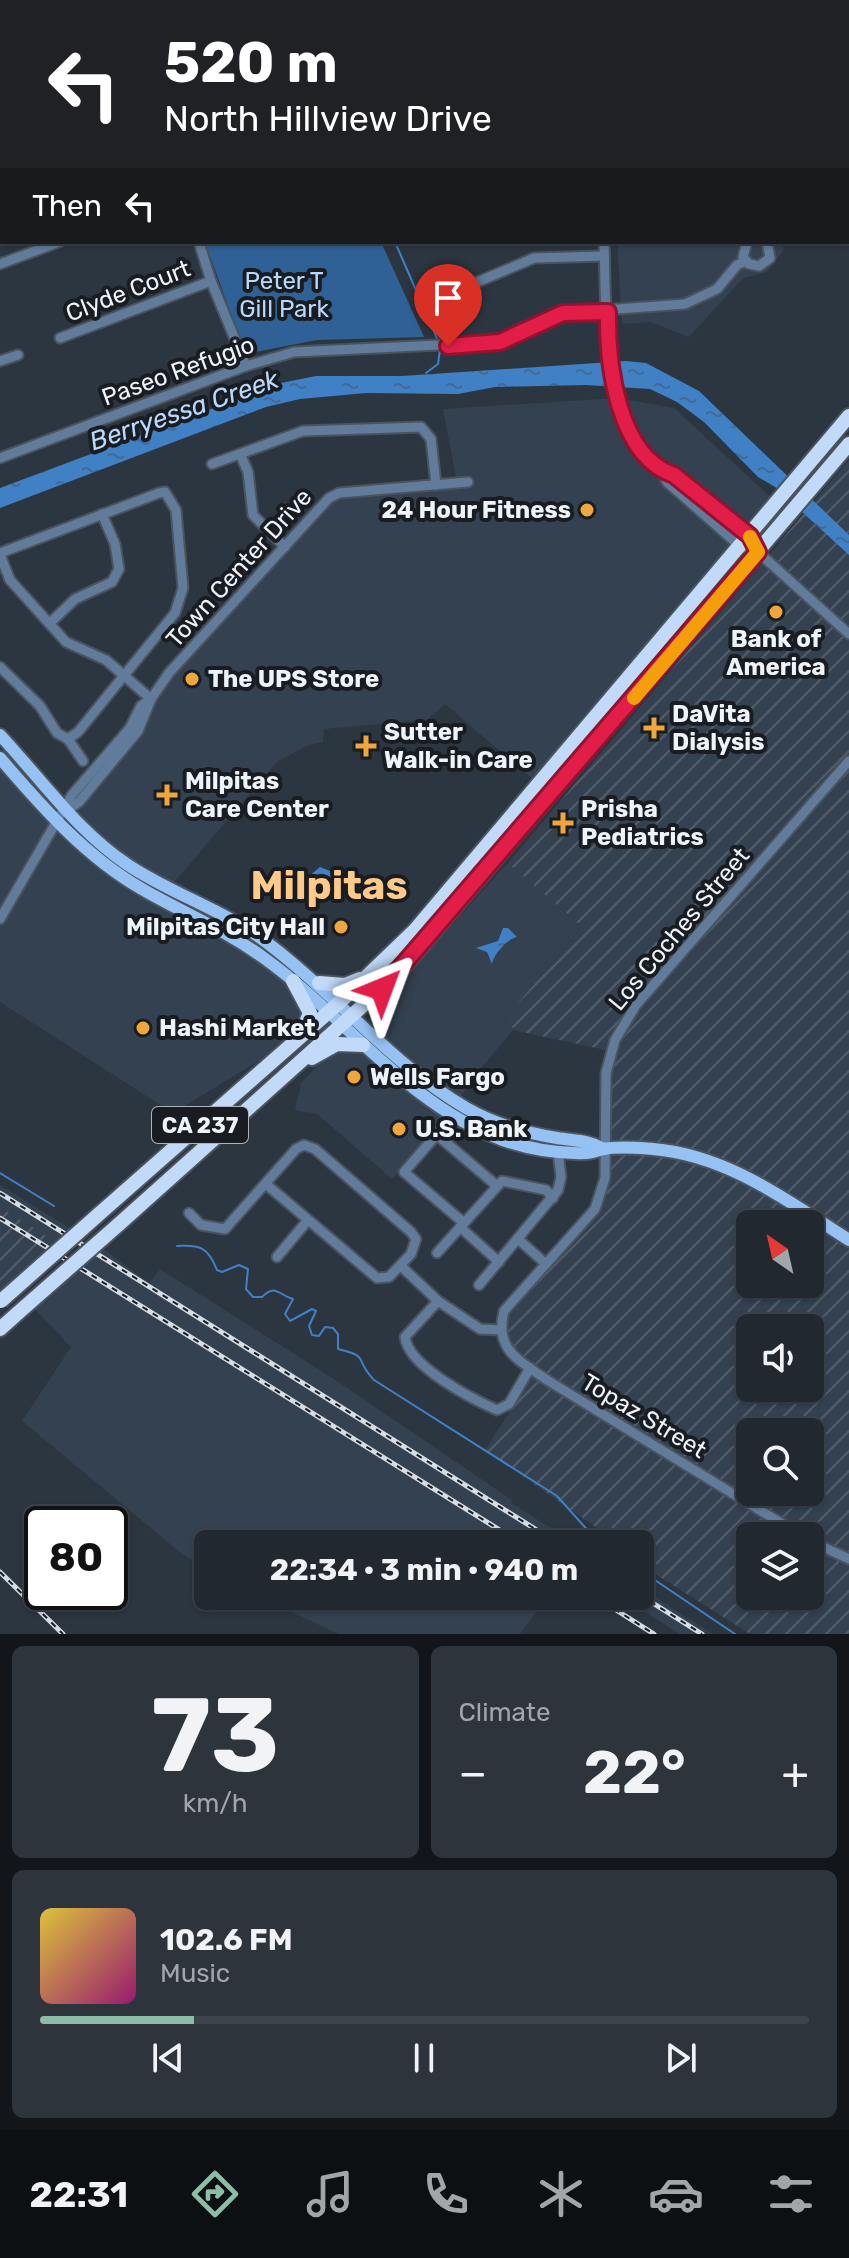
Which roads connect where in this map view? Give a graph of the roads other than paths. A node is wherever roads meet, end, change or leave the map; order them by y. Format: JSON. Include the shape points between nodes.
{"nodes":[{"id":1,"x":54,"y":244,"type":"edge"},
{"id":2,"x":200,"y":244,"type":"edge"},
{"id":3,"x":604,"y":244,"type":"edge"},
{"id":4,"x":746,"y":244,"type":"edge"},
{"id":5,"x":768,"y":244,"type":"edge"},
{"id":6,"x":604,"y":256,"type":"junction"},
{"id":7,"x":746,"y":261,"type":"junction"},
{"id":8,"x":0,"y":264,"type":"edge"},
{"id":9,"x":211,"y":281,"type":"junction"},
{"id":10,"x":454,"y":292,"type":"dead end"},
{"id":11,"x":608,"y":312,"type":"junction"},
{"id":12,"x":60,"y":338,"type":"dead end"},
{"id":13,"x":18,"y":355,"type":"dead end"},
{"id":14,"x":0,"y":361,"type":"edge"},
{"id":15,"x":246,"y":366,"type":"junction"},
{"id":16,"x":849,"y":416,"type":"edge"},
{"id":17,"x":849,"y":444,"type":"edge"},
{"id":18,"x":240,"y":454,"type":"junction"},
{"id":19,"x":0,"y":458,"type":"edge"},
{"id":20,"x":212,"y":464,"type":"dead end"},
{"id":21,"x":468,"y":482,"type":"dead end"},
{"id":22,"x":436,"y":485,"type":"junction"},
{"id":23,"x":102,"y":514,"type":"junction"},
{"id":24,"x":745,"y":541,"type":"junction"},
{"id":25,"x":285,"y":547,"type":"junction"},
{"id":26,"x":758,"y":552,"type":"junction"},
{"id":27,"x":0,"y":554,"type":"edge"},
{"id":28,"x":50,"y":623,"type":"junction"},
{"id":29,"x":849,"y":634,"type":"edge"},
{"id":30,"x":1,"y":669,"type":"edge"},
{"id":31,"x":125,"y":674,"type":"junction"},
{"id":32,"x":151,"y":699,"type":"junction"},
{"id":33,"x":0,"y":735,"type":"edge"},
{"id":34,"x":68,"y":739,"type":"junction"},
{"id":35,"x":0,"y":758,"type":"edge"},
{"id":36,"x":83,"y":761,"type":"dead end"},
{"id":37,"x":849,"y":761,"type":"edge"},
{"id":38,"x":62,"y":817,"type":"junction"},
{"id":39,"x":0,"y":919,"type":"edge"},
{"id":40,"x":386,"y":959,"type":"junction"},
{"id":41,"x":293,"y":981,"type":"junction"},
{"id":42,"x":319,"y":983,"type":"junction"},
{"id":43,"x":335,"y":1007,"type":"junction"},
{"id":44,"x":347,"y":1019,"type":"junction"},
{"id":45,"x":300,"y":1036,"type":"junction"},
{"id":46,"x":363,"y":1045,"type":"junction"},
{"id":47,"x":282,"y":1077,"type":"junction"},
{"id":48,"x":452,"y":1117,"type":"junction"},
{"id":49,"x":437,"y":1135,"type":"junction"},
{"id":50,"x":604,"y":1149,"type":"junction"},
{"id":51,"x":558,"y":1152,"type":"junction"},
{"id":52,"x":267,"y":1185,"type":"junction"},
{"id":53,"x":496,"y":1185,"type":"junction"},
{"id":54,"x":553,"y":1198,"type":"junction"},
{"id":55,"x":189,"y":1213,"type":"dead end"},
{"id":56,"x":308,"y":1220,"type":"junction"},
{"id":57,"x":462,"y":1225,"type":"junction"},
{"id":58,"x":518,"y":1239,"type":"junction"},
{"id":59,"x":849,"y":1240,"type":"edge"},
{"id":60,"x":437,"y":1253,"type":"dead end"},
{"id":61,"x":277,"y":1257,"type":"dead end"},
{"id":62,"x":499,"y":1262,"type":"junction"},
{"id":63,"x":546,"y":1264,"type":"junction"},
{"id":64,"x":401,"y":1266,"type":"junction"},
{"id":65,"x":479,"y":1285,"type":"dead end"},
{"id":66,"x":0,"y":1301,"type":"edge"},
{"id":67,"x":438,"y":1301,"type":"junction"},
{"id":68,"x":0,"y":1329,"type":"edge"},
{"id":69,"x":500,"y":1330,"type":"junction"},
{"id":70,"x":530,"y":1368,"type":"junction"},
{"id":71,"x":779,"y":1522,"type":"edge"},
{"id":72,"x":824,"y":1547,"type":"edge"},
{"id":73,"x":849,"y":1559,"type":"edge"}],
"edges":[{"from":1,"to":8,"type":"street"},
{"from":2,"to":9,"type":"street"},
{"from":3,"to":6,"type":"street"},
{"from":4,"to":7,"type":"street"},
{"from":5,"to":7,"type":"street","name":"Paseo Refugio","via":[[767,261],[754,266]]},
{"from":6,"to":10,"type":"street","via":[[534,258]]},
{"from":6,"to":11,"type":"street"},
{"from":7,"to":11,"type":"street","name":"Paseo Refugio","via":[[701,298]]},
{"from":9,"to":12,"type":"street","name":"Clyde Court"},
{"from":9,"to":15,"type":"street"},
{"from":11,"to":15,"type":"street","name":"Paseo Refugio","via":[[563,313],[500,342],[306,351]]},
{"from":11,"to":24,"type":"street","via":[[608,354],[630,431],[667,482]]},
{"from":13,"to":14,"type":"street"},
{"from":15,"to":19,"type":"street","name":"Paseo Refugio"},
{"from":16,"to":24,"type":"highway","number":"CA 237"},
{"from":17,"to":26,"type":"highway","number":"CA 237"},
{"from":18,"to":20,"type":"street"},
{"from":18,"to":22,"type":"street","via":[[315,429],[421,427],[431,439]]},
{"from":18,"to":25,"type":"street","via":[[248,472],[253,515]]},
{"from":21,"to":22,"type":"street","name":"Town Center Drive"},
{"from":22,"to":25,"type":"street","name":"Town Center Drive","via":[[339,493]]},
{"from":23,"to":27,"type":"street"},
{"from":23,"to":28,"type":"street","via":[[119,569],[112,582],[75,599]]},
{"from":23,"to":31,"type":"street","via":[[165,492],[176,510],[183,588],[175,613]]},
{"from":24,"to":26,"type":"street"},
{"from":24,"to":40,"type":"highway","number":"CA 237"},
{"from":25,"to":32,"type":"street","name":"Town Center Drive"},
{"from":26,"to":29,"type":"street"},
{"from":26,"to":44,"type":"highway","number":"CA 237","via":[[397,975]]},
{"from":27,"to":28,"type":"street","via":[[10,580]]},
{"from":28,"to":31,"type":"street","via":[[66,642]]},
{"from":30,"to":34,"type":"street"},
{"from":31,"to":32,"type":"street"},
{"from":31,"to":34,"type":"street"},
{"from":32,"to":38,"type":"street","name":"Town Center Drive","via":[[138,731]]},
{"from":33,"to":38,"type":"main road"},
{"from":34,"to":36,"type":"street"},
{"from":35,"to":38,"type":"main road"},
{"from":37,"to":50,"type":"street","name":"Los Coches Street","via":[[636,1005],[615,1040],[606,1073]]},
{"from":38,"to":39,"type":"street","name":"Town Center Drive"},
{"from":38,"to":41,"type":"main road","via":[[104,864],[144,891],[204,919]]},
{"from":38,"to":42,"type":"main road","via":[[128,865],[246,928]]},
{"from":40,"to":42,"type":"highway","via":[[358,981]]},
{"from":40,"to":43,"type":"highway","number":"CA 237"},
{"from":41,"to":43,"type":"main road"},
{"from":41,"to":45,"type":"highway","via":[[310,1013]]},
{"from":42,"to":43,"type":"main road"},
{"from":43,"to":44,"type":"main road"},
{"from":43,"to":45,"type":"highway","number":"CA 237"},
{"from":44,"to":46,"type":"main road"},
{"from":44,"to":47,"type":"highway","number":"CA 237"},
{"from":44,"to":50,"type":"main road","via":[[495,1124],[590,1141]]},
{"from":45,"to":66,"type":"highway","number":"CA 237","bridge":true},
{"from":46,"to":47,"type":"highway","via":[[337,1044]]},
{"from":46,"to":48,"type":"main road"},
{"from":47,"to":68,"type":"highway","number":"CA 237","bridge":true},
{"from":48,"to":49,"type":"street"},
{"from":48,"to":51,"type":"main road","via":[[509,1142]]},
{"from":49,"to":53,"type":"street"},
{"from":49,"to":57,"type":"street","via":[[404,1172]]},
{"from":50,"to":51,"type":"main road","via":[[590,1154]]},
{"from":50,"to":59,"type":"main road","via":[[655,1150],[717,1163],[761,1184]]},
{"from":50,"to":63,"type":"street","name":"Los Coches Street","via":[[605,1178],[595,1209]]},
{"from":51,"to":54,"type":"street","via":[[561,1177]]},
{"from":52,"to":55,"type":"street","via":[[225,1229],[201,1225]]},
{"from":52,"to":56,"type":"street"},
{"from":52,"to":64,"type":"street","via":[[296,1149],[315,1149],[416,1239]]},
{"from":53,"to":54,"type":"street","via":[[502,1181],[546,1190]]},
{"from":53,"to":57,"type":"street"},
{"from":54,"to":58,"type":"street"},
{"from":56,"to":61,"type":"street"},
{"from":56,"to":64,"type":"street","via":[[377,1278],[389,1277]]},
{"from":57,"to":60,"type":"street"},
{"from":57,"to":62,"type":"street"},
{"from":58,"to":62,"type":"street"},
{"from":58,"to":63,"type":"street"},
{"from":62,"to":65,"type":"street"},
{"from":63,"to":69,"type":"street","name":"Los Coches Street","via":[[504,1311]]},
{"from":64,"to":67,"type":"street"},
{"from":67,"to":69,"type":"street","via":[[480,1329]]},
{"from":67,"to":70,"type":"street","via":[[405,1337],[406,1349],[416,1360],[497,1410],[509,1404]]},
{"from":69,"to":70,"type":"street","via":[[505,1345]]},
{"from":70,"to":71,"type":"street","name":"Topaz Street"},
{"from":72,"to":73,"type":"street"}]}
